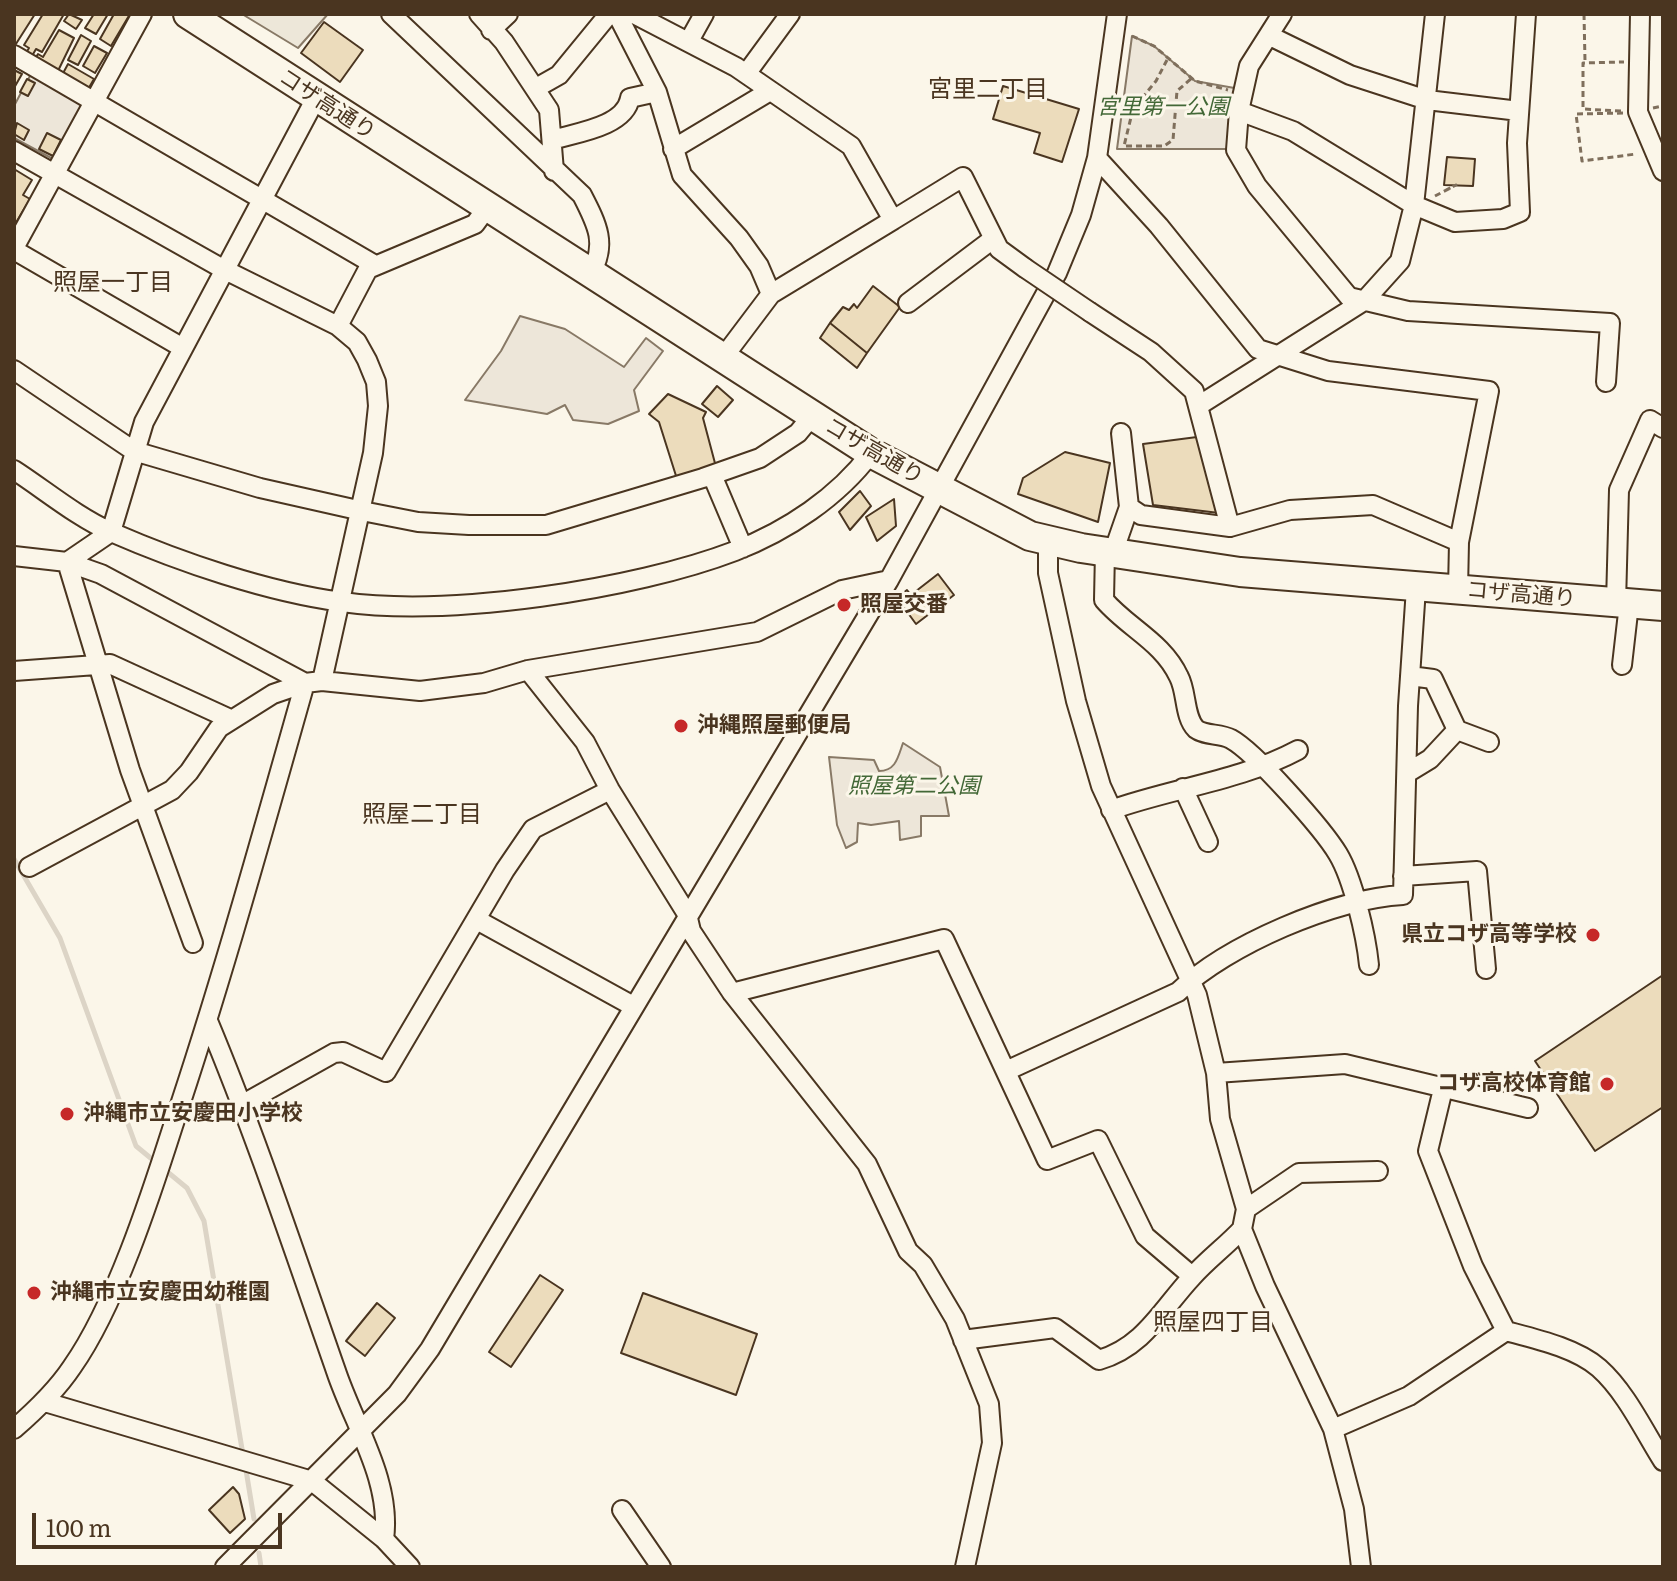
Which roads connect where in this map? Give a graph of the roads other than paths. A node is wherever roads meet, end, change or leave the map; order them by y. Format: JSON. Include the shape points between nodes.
{"nodes":[{"id":1,"x":142,"y":14,"type":"edge"},
{"id":2,"x":188,"y":14,"type":"edge"},
{"id":3,"x":391,"y":14,"type":"edge"},
{"id":4,"x":479,"y":14,"type":"edge"},
{"id":5,"x":508,"y":14,"type":"edge"},
{"id":6,"x":621,"y":14,"type":"edge"},
{"id":7,"x":704,"y":14,"type":"edge"},
{"id":8,"x":790,"y":14,"type":"edge"},
{"id":9,"x":1117,"y":14,"type":"edge"},
{"id":10,"x":1282,"y":14,"type":"edge"},
{"id":11,"x":1435,"y":14,"type":"edge"},
{"id":12,"x":1526,"y":14,"type":"edge"},
{"id":13,"x":1640,"y":14,"type":"edge"},
{"id":14,"x":491,"y":30,"type":"junction"},
{"id":15,"x":1270,"y":36,"type":"junction"},
{"id":16,"x":689,"y":41,"type":"junction"},
{"id":17,"x":14,"y":55,"type":"edge"},
{"id":18,"x":746,"y":74,"type":"junction"},
{"id":19,"x":536,"y":88,"type":"junction"},
{"id":20,"x":770,"y":91,"type":"junction"},
{"id":21,"x":657,"y":92,"type":"junction"},
{"id":22,"x":316,"y":98,"type":"junction"},
{"id":23,"x":1427,"y":100,"type":"junction"},
{"id":24,"x":93,"y":104,"type":"junction"},
{"id":25,"x":1234,"y":107,"type":"junction"},
{"id":26,"x":1519,"y":111,"type":"junction"},
{"id":27,"x":552,"y":140,"type":"junction"},
{"id":28,"x":673,"y":149,"type":"junction"},
{"id":29,"x":14,"y":151,"type":"edge"},
{"id":30,"x":1097,"y":158,"type":"junction"},
{"id":31,"x":554,"y":171,"type":"junction"},
{"id":32,"x":1663,"y":171,"type":"edge"},
{"id":33,"x":55,"y":173,"type":"junction"},
{"id":34,"x":261,"y":199,"type":"junction"},
{"id":35,"x":1414,"y":205,"type":"junction"},
{"id":36,"x":486,"y":209,"type":"junction"},
{"id":37,"x":893,"y":220,"type":"junction"},
{"id":38,"x":993,"y":239,"type":"junction"},
{"id":39,"x":14,"y":249,"type":"edge"},
{"id":40,"x":375,"y":265,"type":"junction"},
{"id":41,"x":223,"y":269,"type":"junction"},
{"id":42,"x":590,"y":274,"type":"junction"},
{"id":43,"x":771,"y":294,"type":"junction"},
{"id":44,"x":1364,"y":301,"type":"junction"},
{"id":45,"x":908,"y":303,"type":"dead end"},
{"id":46,"x":341,"y":328,"type":"junction"},
{"id":47,"x":183,"y":348,"type":"junction"},
{"id":48,"x":1277,"y":355,"type":"junction"},
{"id":49,"x":722,"y":359,"type":"junction"},
{"id":50,"x":14,"y":370,"type":"edge"},
{"id":51,"x":1606,"y":382,"type":"dead end"},
{"id":52,"x":1198,"y":406,"type":"junction"},
{"id":53,"x":812,"y":416,"type":"junction"},
{"id":54,"x":1663,"y":428,"type":"edge"},
{"id":55,"x":1121,"y":433,"type":"dead end"},
{"id":56,"x":134,"y":451,"type":"junction"},
{"id":57,"x":871,"y":453,"type":"junction"},
{"id":58,"x":14,"y":470,"type":"edge"},
{"id":59,"x":712,"y":475,"type":"junction"},
{"id":60,"x":939,"y":490,"type":"junction"},
{"id":61,"x":1129,"y":507,"type":"junction"},
{"id":62,"x":362,"y":511,"type":"junction"},
{"id":63,"x":1230,"y":527,"type":"junction"},
{"id":64,"x":111,"y":532,"type":"junction"},
{"id":65,"x":1048,"y":542,"type":"junction"},
{"id":66,"x":1459,"y":542,"type":"junction"},
{"id":67,"x":743,"y":548,"type":"junction"},
{"id":68,"x":1109,"y":552,"type":"junction"},
{"id":69,"x":14,"y":556,"type":"edge"},
{"id":70,"x":67,"y":562,"type":"junction"},
{"id":71,"x":889,"y":580,"type":"junction"},
{"id":72,"x":1416,"y":588,"type":"junction"},
{"id":73,"x":1458,"y":590,"type":"junction"},
{"id":74,"x":339,"y":602,"type":"junction"},
{"id":75,"x":1623,"y":603,"type":"junction"},
{"id":76,"x":1663,"y":606,"type":"edge"},
{"id":77,"x":99,"y":664,"type":"junction"},
{"id":78,"x":1622,"y":665,"type":"dead end"},
{"id":79,"x":528,"y":670,"type":"junction"},
{"id":80,"x":14,"y":671,"type":"edge"},
{"id":81,"x":1410,"y":676,"type":"junction"},
{"id":82,"x":314,"y":682,"type":"junction"},
{"id":83,"x":230,"y":719,"type":"junction"},
{"id":84,"x":1457,"y":730,"type":"junction"},
{"id":85,"x":1489,"y":742,"type":"dead end"},
{"id":86,"x":1298,"y":750,"type":"dead end"},
{"id":87,"x":1266,"y":767,"type":"junction"},
{"id":88,"x":1407,"y":773,"type":"junction"},
{"id":89,"x":1183,"y":788,"type":"junction"},
{"id":90,"x":610,"y":790,"type":"junction"},
{"id":91,"x":145,"y":805,"type":"junction"},
{"id":92,"x":1111,"y":810,"type":"junction"},
{"id":93,"x":1208,"y":842,"type":"dead end"},
{"id":94,"x":29,"y":867,"type":"dead end"},
{"id":95,"x":1403,"y":876,"type":"junction"},
{"id":96,"x":1355,"y":902,"type":"junction"},
{"id":97,"x":687,"y":914,"type":"junction"},
{"id":98,"x":477,"y":920,"type":"junction"},
{"id":99,"x":193,"y":943,"type":"dead end"},
{"id":100,"x":1369,"y":965,"type":"dead end"},
{"id":101,"x":1486,"y":969,"type":"dead end"},
{"id":102,"x":1190,"y":981,"type":"junction"},
{"id":103,"x":732,"y":993,"type":"junction"},
{"id":104,"x":633,"y":1006,"type":"junction"},
{"id":105,"x":208,"y":1021,"type":"junction"},
{"id":106,"x":1006,"y":1071,"type":"junction"},
{"id":107,"x":1216,"y":1073,"type":"junction"},
{"id":108,"x":1443,"y":1089,"type":"junction"},
{"id":109,"x":243,"y":1104,"type":"junction"},
{"id":110,"x":1528,"y":1108,"type":"dead end"},
{"id":111,"x":1378,"y":1171,"type":"dead end"},
{"id":112,"x":1246,"y":1209,"type":"junction"},
{"id":113,"x":1242,"y":1229,"type":"junction"},
{"id":114,"x":1192,"y":1276,"type":"junction"},
{"id":115,"x":1506,"y":1331,"type":"junction"},
{"id":116,"x":963,"y":1340,"type":"junction"},
{"id":117,"x":45,"y":1402,"type":"junction"},
{"id":118,"x":14,"y":1429,"type":"edge"},
{"id":119,"x":362,"y":1429,"type":"junction"},
{"id":120,"x":1333,"y":1429,"type":"junction"},
{"id":121,"x":1663,"y":1461,"type":"edge"},
{"id":122,"x":312,"y":1481,"type":"junction"},
{"id":123,"x":622,"y":1510,"type":"dead end"},
{"id":124,"x":384,"y":1539,"type":"junction"},
{"id":125,"x":225,"y":1567,"type":"edge"},
{"id":126,"x":410,"y":1567,"type":"edge"},
{"id":127,"x":661,"y":1567,"type":"edge"},
{"id":128,"x":965,"y":1567,"type":"edge"},
{"id":129,"x":1361,"y":1567,"type":"edge"}],
"edges":[{"from":1,"to":24,"type":"street"},
{"from":2,"to":22,"type":"highway","name":"コザ高通り"},
{"from":3,"to":31,"type":"street"},
{"from":4,"to":14,"type":"street"},
{"from":5,"to":14,"type":"street"},
{"from":6,"to":16,"type":"street"},
{"from":6,"to":19,"type":"street","via":[[559,75]]},
{"from":6,"to":21,"type":"street"},
{"from":7,"to":16,"type":"street"},
{"from":8,"to":18,"type":"street"},
{"from":9,"to":30,"type":"street"},
{"from":10,"to":15,"type":"street"},
{"from":11,"to":23,"type":"street"},
{"from":12,"to":26,"type":"street"},
{"from":13,"to":32,"type":"street","via":[[1638,112]]},
{"from":14,"to":19,"type":"street"},
{"from":15,"to":23,"type":"street","via":[[1350,75]]},
{"from":15,"to":25,"type":"street","via":[[1249,66]]},
{"from":16,"to":18,"type":"street"},
{"from":17,"to":24,"type":"street"},
{"from":18,"to":20,"type":"street"},
{"from":19,"to":27,"type":"street","via":[[549,110]]},
{"from":20,"to":28,"type":"street"},
{"from":20,"to":37,"type":"street","via":[[851,146]]},
{"from":21,"to":27,"type":"street","via":[[630,98],[612,120]]},
{"from":21,"to":28,"type":"street"},
{"from":22,"to":34,"type":"street"},
{"from":22,"to":36,"type":"highway","name":"コザ高通り"},
{"from":23,"to":26,"type":"street"},
{"from":23,"to":35,"type":"street"},
{"from":24,"to":33,"type":"street"},
{"from":24,"to":34,"type":"street"},
{"from":25,"to":35,"type":"street","via":[[1293,131]]},
{"from":25,"to":44,"type":"street","via":[[1236,150],[1257,186],[1349,297]]},
{"from":26,"to":35,"type":"street","via":[[1520,212],[1503,219],[1455,222]]},
{"from":27,"to":31,"type":"street"},
{"from":28,"to":43,"type":"street","via":[[682,175],[739,238]]},
{"from":29,"to":33,"type":"street"},
{"from":30,"to":48,"type":"street","via":[[1258,349]]},
{"from":30,"to":60,"type":"street","via":[[1057,273]]},
{"from":31,"to":42,"type":"street","via":[[582,195],[596,222],[600,257]]},
{"from":33,"to":39,"type":"street"},
{"from":33,"to":41,"type":"street"},
{"from":34,"to":40,"type":"street"},
{"from":34,"to":41,"type":"street"},
{"from":35,"to":44,"type":"street","via":[[1400,261]]},
{"from":36,"to":40,"type":"street","via":[[475,224]]},
{"from":36,"to":42,"type":"highway","name":"コザ高通り"},
{"from":37,"to":38,"type":"street","via":[[963,177]]},
{"from":37,"to":43,"type":"street"},
{"from":38,"to":45,"type":"street"},
{"from":38,"to":52,"type":"street","bridge":true,"via":[[1025,268],[1151,352],[1194,391]]},
{"from":39,"to":47,"type":"street"},
{"from":40,"to":46,"type":"street","via":[[368,269]]},
{"from":41,"to":46,"type":"street"},
{"from":41,"to":47,"type":"street"},
{"from":42,"to":49,"type":"highway","name":"コザ高通り"},
{"from":43,"to":49,"type":"street"},
{"from":44,"to":48,"type":"street"},
{"from":44,"to":51,"type":"street","via":[[1408,311],[1610,323]]},
{"from":46,"to":62,"type":"street","via":[[357,342],[376,382],[378,406]]},
{"from":47,"to":56,"type":"street"},
{"from":48,"to":52,"type":"street"},
{"from":48,"to":66,"type":"street","via":[[1328,371],[1489,391]]},
{"from":49,"to":53,"type":"highway","name":"コザ高通り"},
{"from":50,"to":56,"type":"street"},
{"from":52,"to":63,"type":"street"},
{"from":53,"to":57,"type":"highway","name":"コザ高通り"},
{"from":53,"to":59,"type":"street","via":[[798,433],[760,458]]},
{"from":54,"to":75,"type":"street","via":[[1650,420],[1619,490]]},
{"from":55,"to":61,"type":"street"},
{"from":56,"to":62,"type":"street"},
{"from":56,"to":64,"type":"street"},
{"from":57,"to":60,"type":"highway","name":"コザ高通り"},
{"from":57,"to":67,"type":"street","via":[[831,495]]},
{"from":58,"to":64,"type":"street"},
{"from":59,"to":62,"type":"street","via":[[546,525],[418,522]]},
{"from":59,"to":67,"type":"street"},
{"from":60,"to":65,"type":"highway","name":"コザ高通り"},
{"from":60,"to":71,"type":"street"},
{"from":61,"to":63,"type":"street","via":[[1141,515]]},
{"from":61,"to":68,"type":"street"},
{"from":62,"to":74,"type":"street"},
{"from":63,"to":66,"type":"street","via":[[1290,510],[1373,505]]},
{"from":64,"to":70,"type":"street"},
{"from":64,"to":74,"type":"street","via":[[221,573]]},
{"from":65,"to":68,"type":"highway","name":"コザ高通り"},
{"from":65,"to":92,"type":"street","via":[[1048,573],[1076,701]]},
{"from":66,"to":73,"type":"street"},
{"from":67,"to":74,"type":"street","via":[[639,580],[506,600],[395,607]]},
{"from":68,"to":72,"type":"highway","name":"コザ高通り","via":[[1193,566]]},
{"from":68,"to":87,"type":"street","via":[[1104,600],[1120,619],[1159,646],[1180,678],[1192,723],[1199,731],[1230,738]]},
{"from":69,"to":70,"type":"street"},
{"from":70,"to":77,"type":"street"},
{"from":70,"to":82,"type":"street","via":[[101,574]]},
{"from":71,"to":79,"type":"street","via":[[842,590],[757,632]]},
{"from":71,"to":97,"type":"street"},
{"from":72,"to":73,"type":"highway","name":"コザ高通り"},
{"from":72,"to":81,"type":"street"},
{"from":73,"to":75,"type":"highway","name":"コザ高通り"},
{"from":74,"to":82,"type":"street"},
{"from":75,"to":76,"type":"highway","name":"コザ高通り"},
{"from":75,"to":78,"type":"street"},
{"from":77,"to":80,"type":"street"},
{"from":77,"to":83,"type":"street","via":[[110,664]]},
{"from":77,"to":91,"type":"street"},
{"from":79,"to":82,"type":"street","via":[[484,683],[420,691]]},
{"from":79,"to":90,"type":"street","via":[[585,742]]},
{"from":81,"to":84,"type":"street","via":[[1433,679]]},
{"from":81,"to":88,"type":"street"},
{"from":82,"to":83,"type":"street","via":[[273,694]]},
{"from":82,"to":105,"type":"street"},
{"from":83,"to":91,"type":"street","via":[[172,790]]},
{"from":84,"to":85,"type":"street"},
{"from":84,"to":88,"type":"street","via":[[1430,759]]},
{"from":86,"to":87,"type":"street"},
{"from":87,"to":89,"type":"street"},
{"from":87,"to":96,"type":"street","via":[[1339,855]]},
{"from":88,"to":95,"type":"street"},
{"from":89,"to":92,"type":"street"},
{"from":89,"to":93,"type":"street"},
{"from":90,"to":97,"type":"street"},
{"from":90,"to":98,"type":"street","via":[[533,829]]},
{"from":91,"to":94,"type":"street"},
{"from":91,"to":99,"type":"street"},
{"from":92,"to":102,"type":"street"},
{"from":95,"to":96,"type":"street","via":[[1403,895]]},
{"from":95,"to":101,"type":"street","via":[[1477,871]]},
{"from":96,"to":100,"type":"street"},
{"from":96,"to":102,"type":"street","via":[[1260,938]]},
{"from":97,"to":103,"type":"street","via":[[691,931]]},
{"from":97,"to":104,"type":"street"},
{"from":98,"to":104,"type":"street"},
{"from":98,"to":109,"type":"street","via":[[386,1072],[343,1052],[334,1053]]},
{"from":102,"to":106,"type":"street","via":[[1178,992]]},
{"from":102,"to":107,"type":"street"},
{"from":103,"to":106,"type":"street","via":[[944,939]]},
{"from":103,"to":116,"type":"street","via":[[867,1164],[908,1251],[923,1265]]},
{"from":104,"to":119,"type":"street","via":[[430,1349],[397,1394]]},
{"from":105,"to":109,"type":"street"},
{"from":105,"to":117,"type":"street","via":[[154,1185],[96,1327]]},
{"from":106,"to":114,"type":"street","via":[[1047,1160],[1098,1140],[1145,1236]]},
{"from":107,"to":108,"type":"street","via":[[1345,1064]]},
{"from":107,"to":112,"type":"street","via":[[1220,1119]]},
{"from":108,"to":110,"type":"street"},
{"from":108,"to":115,"type":"street","via":[[1428,1151],[1473,1266]]},
{"from":109,"to":119,"type":"street","via":[[338,1377]]},
{"from":111,"to":112,"type":"street","via":[[1299,1173]]},
{"from":112,"to":113,"type":"street"},
{"from":113,"to":114,"type":"street"},
{"from":113,"to":120,"type":"street"},
{"from":114,"to":116,"type":"street","via":[[1163,1316],[1110,1357],[1099,1360],[1055,1328]]},
{"from":115,"to":120,"type":"street","via":[[1409,1396]]},
{"from":115,"to":121,"type":"street","via":[[1551,1344],[1596,1366]]},
{"from":116,"to":128,"type":"street","via":[[989,1404],[992,1443]]},
{"from":117,"to":118,"type":"street"},
{"from":117,"to":122,"type":"street"},
{"from":119,"to":122,"type":"street"},
{"from":119,"to":124,"type":"street","via":[[388,1516]]},
{"from":120,"to":129,"type":"street","via":[[1354,1509]]},
{"from":122,"to":124,"type":"street"},
{"from":122,"to":125,"type":"street"},
{"from":123,"to":127,"type":"street"},
{"from":124,"to":126,"type":"street"}]}
